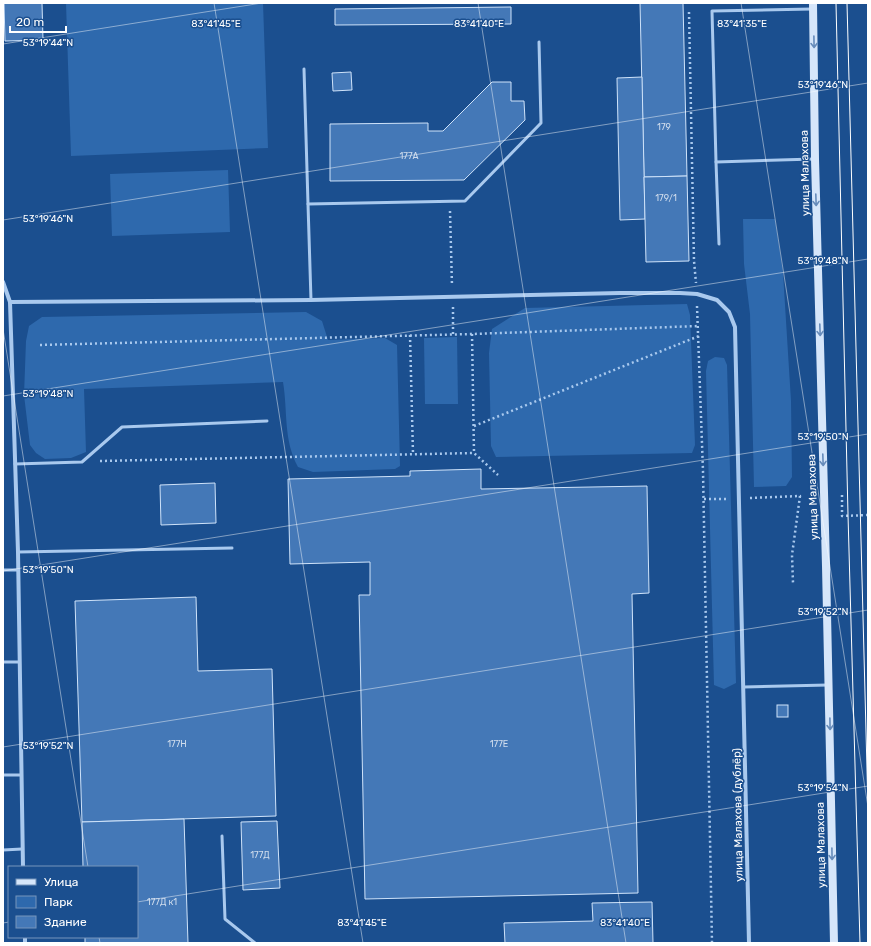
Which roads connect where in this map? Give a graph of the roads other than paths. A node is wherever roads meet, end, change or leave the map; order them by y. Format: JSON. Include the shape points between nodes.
{"nodes":[{"id":1,"x":813,"y":6,"type":"edge"},
{"id":2,"x":539,"y":42,"type":"dead end"},
{"id":3,"x":304,"y":69,"type":"dead end"},
{"id":4,"x":815,"y":159,"type":"junction"},
{"id":5,"x":716,"y":162,"type":"junction"},
{"id":6,"x":308,"y":204,"type":"junction"},
{"id":7,"x":719,"y":244,"type":"dead end"},
{"id":8,"x":3,"y":282,"type":"edge"},
{"id":9,"x":311,"y":300,"type":"junction"},
{"id":10,"x":10,"y":302,"type":"junction"},
{"id":11,"x":267,"y":421,"type":"dead end"},
{"id":12,"x":16,"y":464,"type":"junction"},
{"id":13,"x":232,"y":548,"type":"dead end"},
{"id":14,"x":18,"y":552,"type":"junction"},
{"id":15,"x":3,"y":570,"type":"edge"},
{"id":16,"x":18,"y":570,"type":"junction"},
{"id":17,"x":3,"y":662,"type":"edge"},
{"id":18,"x":19,"y":662,"type":"junction"},
{"id":19,"x":829,"y":685,"type":"junction"},
{"id":20,"x":744,"y":687,"type":"junction"},
{"id":21,"x":3,"y":775,"type":"edge"},
{"id":22,"x":21,"y":775,"type":"junction"},
{"id":23,"x":222,"y":836,"type":"dead end"},
{"id":24,"x":22,"y":849,"type":"junction"},
{"id":25,"x":3,"y":850,"type":"edge"},
{"id":26,"x":23,"y":866,"type":"edge"},
{"id":27,"x":255,"y":943,"type":"edge"},
{"id":28,"x":749,"y":943,"type":"edge"},
{"id":29,"x":834,"y":943,"type":"edge"}],
"edges":[{"from":1,"to":4,"type":"main road","name":"улица Малахова","one_way":true},
{"from":1,"to":5,"type":"lane","via":[[712,11]]},
{"from":2,"to":6,"type":"lane","via":[[541,123],[465,201]]},
{"from":3,"to":6,"type":"lane"},
{"from":4,"to":5,"type":"lane"},
{"from":4,"to":19,"type":"main road","name":"улица Малахова","one_way":true},
{"from":5,"to":7,"type":"lane"},
{"from":6,"to":9,"type":"lane"},
{"from":8,"to":10,"type":"street"},
{"from":9,"to":10,"type":"street","name":"улица Малахова (дублёр)"},
{"from":9,"to":20,"type":"street","name":"улица Малахова (дублёр)","via":[[620,293],[697,294],[717,300],[729,312],[735,327]]},
{"from":10,"to":12,"type":"street"},
{"from":11,"to":12,"type":"lane","via":[[122,427],[82,462]]},
{"from":12,"to":14,"type":"street"},
{"from":13,"to":14,"type":"lane"},
{"from":14,"to":16,"type":"street"},
{"from":15,"to":16,"type":"lane"},
{"from":16,"to":18,"type":"street"},
{"from":17,"to":18,"type":"lane"},
{"from":18,"to":22,"type":"street"},
{"from":19,"to":20,"type":"lane"},
{"from":19,"to":29,"type":"main road","name":"улица Малахова","one_way":true},
{"from":20,"to":28,"type":"street","name":"улица Малахова (дублёр)"},
{"from":21,"to":22,"type":"lane"},
{"from":22,"to":24,"type":"street"},
{"from":23,"to":27,"type":"lane","via":[[225,919]]},
{"from":24,"to":25,"type":"lane"},
{"from":24,"to":26,"type":"street"}]}
